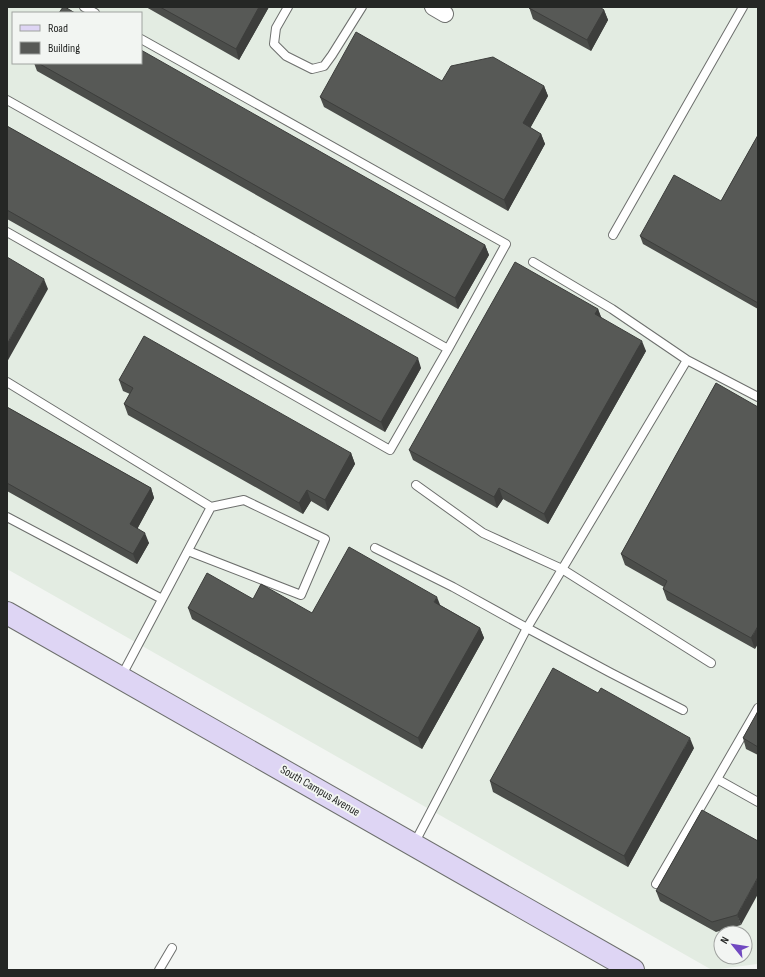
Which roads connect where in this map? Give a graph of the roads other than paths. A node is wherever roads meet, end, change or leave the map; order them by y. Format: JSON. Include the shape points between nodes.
{"nodes":[{"id":1,"x":84,"y":7,"type":"edge"},
{"id":2,"x":288,"y":7,"type":"edge"},
{"id":3,"x":362,"y":7,"type":"edge"},
{"id":4,"x":743,"y":7,"type":"edge"},
{"id":5,"x":93,"y":12,"type":"edge"},
{"id":6,"x":142,"y":40,"type":"edge"},
{"id":7,"x":7,"y":100,"type":"edge"},
{"id":8,"x":7,"y":232,"type":"edge"},
{"id":9,"x":613,"y":236,"type":"dead end"},
{"id":10,"x":533,"y":262,"type":"dead end"},
{"id":11,"x":448,"y":349,"type":"junction"},
{"id":12,"x":687,"y":360,"type":"junction"},
{"id":13,"x":7,"y":382,"type":"edge"},
{"id":14,"x":758,"y":397,"type":"edge"},
{"id":15,"x":416,"y":485,"type":"dead end"},
{"id":16,"x":211,"y":507,"type":"junction"},
{"id":17,"x":7,"y":517,"type":"edge"},
{"id":18,"x":375,"y":548,"type":"dead end"},
{"id":19,"x":188,"y":551,"type":"junction"},
{"id":20,"x":562,"y":569,"type":"junction"},
{"id":21,"x":162,"y":599,"type":"junction"},
{"id":22,"x":7,"y":613,"type":"edge"},
{"id":23,"x":527,"y":628,"type":"junction"},
{"id":24,"x":711,"y":663,"type":"dead end"},
{"id":25,"x":120,"y":678,"type":"junction"},
{"id":26,"x":758,"y":708,"type":"edge"},
{"id":27,"x":683,"y":710,"type":"dead end"},
{"id":28,"x":717,"y":779,"type":"junction"},
{"id":29,"x":758,"y":802,"type":"edge"},
{"id":30,"x":414,"y":845,"type":"junction"},
{"id":31,"x":656,"y":884,"type":"dead end"},
{"id":32,"x":172,"y":948,"type":"dead end"},
{"id":33,"x":159,"y":970,"type":"edge"},
{"id":34,"x":633,"y":970,"type":"edge"}],
"edges":[{"from":1,"to":5,"type":"lane"},
{"from":2,"to":3,"type":"lane","via":[[276,28],[274,44],[286,56],[312,69],[324,66]]},
{"from":4,"to":9,"type":"lane"},
{"from":6,"to":11,"type":"lane","via":[[506,244]]},
{"from":7,"to":11,"type":"lane"},
{"from":8,"to":11,"type":"lane","via":[[390,450]]},
{"from":10,"to":12,"type":"lane","via":[[612,309]]},
{"from":12,"to":14,"type":"lane"},
{"from":12,"to":20,"type":"lane"},
{"from":13,"to":16,"type":"lane"},
{"from":15,"to":20,"type":"lane","via":[[483,533]]},
{"from":16,"to":19,"type":"lane"},
{"from":16,"to":19,"type":"lane","via":[[244,500],[325,539],[301,595]]},
{"from":17,"to":21,"type":"lane"},
{"from":18,"to":23,"type":"lane"},
{"from":19,"to":21,"type":"lane"},
{"from":20,"to":23,"type":"lane"},
{"from":20,"to":24,"type":"lane"},
{"from":21,"to":25,"type":"lane"},
{"from":22,"to":25,"type":"street","name":"South Campus Avenue"},
{"from":23,"to":27,"type":"lane"},
{"from":23,"to":30,"type":"lane"},
{"from":25,"to":30,"type":"street","name":"South Campus Avenue"},
{"from":26,"to":28,"type":"lane"},
{"from":28,"to":29,"type":"lane"},
{"from":28,"to":31,"type":"lane"},
{"from":30,"to":34,"type":"street","name":"South Campus Avenue"},
{"from":32,"to":33,"type":"lane"}]}
